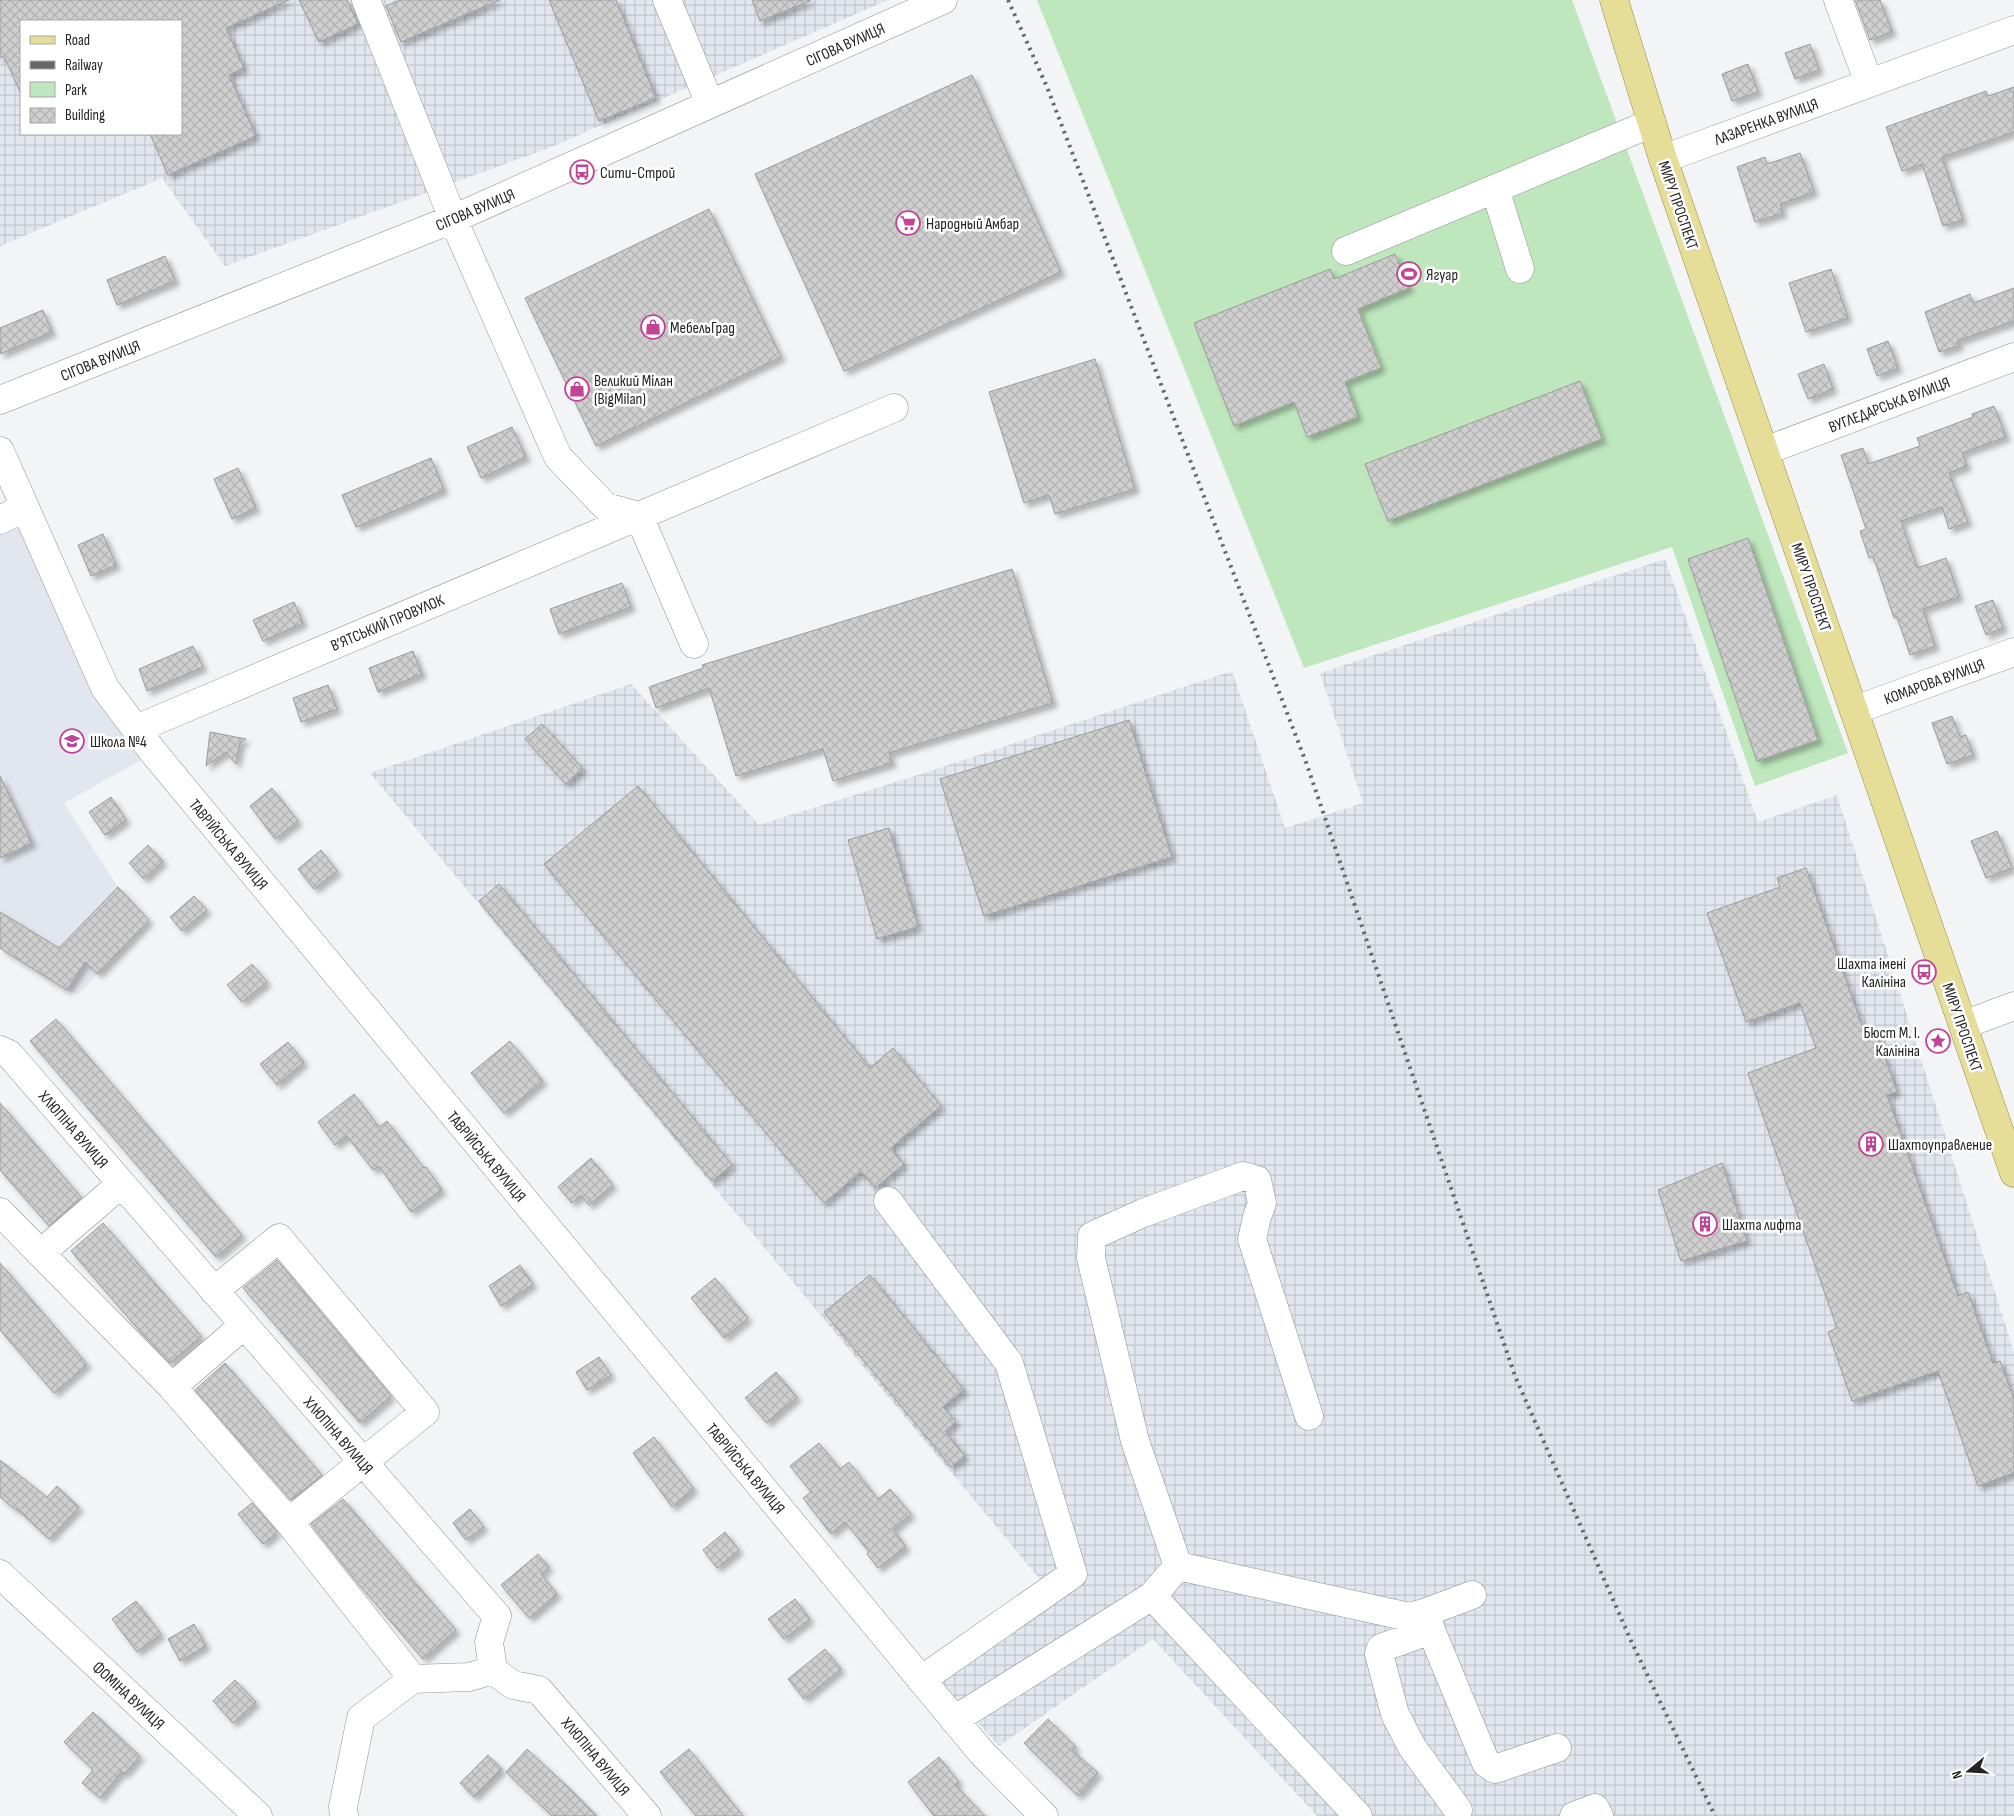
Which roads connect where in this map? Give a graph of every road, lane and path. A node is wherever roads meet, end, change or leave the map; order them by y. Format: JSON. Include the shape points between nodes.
{"nodes":[{"id":1,"x":366,"y":0,"type":"edge"},
{"id":2,"x":667,"y":0,"type":"edge"},
{"id":3,"x":943,"y":0,"type":"edge"},
{"id":4,"x":1614,"y":0,"type":"edge"},
{"id":5,"x":1838,"y":0,"type":"edge"},
{"id":6,"x":2014,"y":30,"type":"edge"},
{"id":7,"x":1869,"y":83,"type":"junction"},
{"id":8,"x":710,"y":104,"type":"junction"},
{"id":9,"x":1652,"y":123,"type":"junction"},
{"id":10,"x":1663,"y":159,"type":"junction"},
{"id":11,"x":1495,"y":189,"type":"junction"},
{"id":12,"x":453,"y":219,"type":"junction"},
{"id":13,"x":1346,"y":251,"type":"dead end"},
{"id":14,"x":1520,"y":269,"type":"dead end"},
{"id":15,"x":2014,"y":357,"type":"edge"},
{"id":16,"x":0,"y":400,"type":"edge"},
{"id":17,"x":894,"y":408,"type":"dead end"},
{"id":18,"x":0,"y":451,"type":"edge"},
{"id":19,"x":1765,"y":451,"type":"junction"},
{"id":20,"x":25,"y":507,"type":"junction"},
{"id":21,"x":639,"y":516,"type":"junction"},
{"id":22,"x":0,"y":520,"type":"edge"},
{"id":23,"x":694,"y":644,"type":"dead end"},
{"id":24,"x":2014,"y":652,"type":"edge"},
{"id":25,"x":1855,"y":710,"type":"junction"},
{"id":26,"x":136,"y":729,"type":"junction"},
{"id":27,"x":2014,"y":1006,"type":"edge"},
{"id":28,"x":1963,"y":1026,"type":"junction"},
{"id":29,"x":0,"y":1050,"type":"edge"},
{"id":30,"x":2014,"y":1173,"type":"edge"},
{"id":31,"x":121,"y":1184,"type":"junction"},
{"id":32,"x":888,"y":1200,"type":"dead end"},
{"id":33,"x":0,"y":1212,"type":"edge"},
{"id":34,"x":41,"y":1253,"type":"junction"},
{"id":35,"x":214,"y":1291,"type":"junction"},
{"id":36,"x":244,"y":1325,"type":"junction"},
{"id":37,"x":172,"y":1387,"type":"junction"},
{"id":38,"x":1309,"y":1416,"type":"dead end"},
{"id":39,"x":362,"y":1462,"type":"junction"},
{"id":40,"x":289,"y":1522,"type":"junction"},
{"id":41,"x":1178,"y":1566,"type":"junction"},
{"id":42,"x":0,"y":1574,"type":"edge"},
{"id":43,"x":1472,"y":1595,"type":"dead end"},
{"id":44,"x":1152,"y":1596,"type":"junction"},
{"id":45,"x":1427,"y":1622,"type":"junction"},
{"id":46,"x":493,"y":1670,"type":"junction"},
{"id":47,"x":413,"y":1679,"type":"junction"},
{"id":48,"x":921,"y":1680,"type":"junction"},
{"id":49,"x":954,"y":1720,"type":"junction"},
{"id":50,"x":1557,"y":1748,"type":"dead end"},
{"id":51,"x":1458,"y":1810,"type":"dead end"},
{"id":52,"x":258,"y":1816,"type":"edge"},
{"id":53,"x":344,"y":1816,"type":"edge"},
{"id":54,"x":647,"y":1816,"type":"edge"},
{"id":55,"x":1044,"y":1816,"type":"edge"},
{"id":56,"x":1358,"y":1816,"type":"edge"},
{"id":57,"x":1574,"y":1816,"type":"edge"},
{"id":58,"x":1599,"y":1816,"type":"edge"}],
"edges":[{"from":1,"to":12,"type":"street"},
{"from":2,"to":8,"type":"street"},
{"from":3,"to":8,"type":"street","name":"СІГОВА ВУЛИЦЯ"},
{"from":4,"to":9,"type":"main road","name":"МИРУ ПРОСПЕКТ"},
{"from":5,"to":7,"type":"street"},
{"from":6,"to":7,"type":"street","name":"ЛАЗАРЕНКА ВУЛИЦЯ"},
{"from":7,"to":10,"type":"street","name":"ЛАЗАРЕНКА ВУЛИЦЯ"},
{"from":8,"to":12,"type":"street","name":"СІГОВА ВУЛИЦЯ"},
{"from":9,"to":10,"type":"main road","name":"МИРУ ПРОСПЕКТ"},
{"from":9,"to":11,"type":"street"},
{"from":10,"to":19,"type":"main road","name":"МИРУ ПРОСПЕКТ"},
{"from":11,"to":13,"type":"street"},
{"from":11,"to":14,"type":"street"},
{"from":12,"to":16,"type":"street","name":"СІГОВА ВУЛИЦЯ"},
{"from":12,"to":21,"type":"street","via":[[558,457],[606,507]]},
{"from":15,"to":19,"type":"street","name":"ВУГЛЕДАРСЬКА ВУЛИЦЯ"},
{"from":17,"to":21,"type":"street","name":"В’ЯТСЬКИЙ ПРОВУЛОК"},
{"from":18,"to":20,"type":"street","name":"ТАВРІЙСЬКА ВУЛИЦЯ"},
{"from":19,"to":25,"type":"main road","name":"МИРУ ПРОСПЕКТ"},
{"from":20,"to":22,"type":"street"},
{"from":20,"to":26,"type":"street","name":"ТАВРІЙСЬКА ВУЛИЦЯ","via":[[105,688]]},
{"from":21,"to":23,"type":"street"},
{"from":21,"to":26,"type":"street","name":"В’ЯТСЬКИЙ ПРОВУЛОК"},
{"from":24,"to":25,"type":"street","name":"КОМАРОВА ВУЛИЦЯ"},
{"from":25,"to":28,"type":"main road","name":"МИРУ ПРОСПЕКТ"},
{"from":26,"to":48,"type":"street","name":"ТАВРІЙСЬКА ВУЛИЦЯ"},
{"from":27,"to":28,"type":"street"},
{"from":28,"to":30,"type":"main road","name":"МИРУ ПРОСПЕКТ"},
{"from":29,"to":31,"type":"street","name":"ХЛЮПІНА ВУЛИЦЯ","via":[[9,1054]]},
{"from":31,"to":34,"type":"street"},
{"from":31,"to":35,"type":"street","name":"ХЛЮПІНА ВУЛИЦЯ"},
{"from":32,"to":48,"type":"street","via":[[1009,1363],[1073,1574]]},
{"from":33,"to":34,"type":"street"},
{"from":34,"to":37,"type":"street"},
{"from":35,"to":36,"type":"street","name":"ХЛЮПІНА ВУЛИЦЯ"},
{"from":35,"to":39,"type":"street","via":[[279,1238],[425,1412]]},
{"from":36,"to":37,"type":"street"},
{"from":36,"to":39,"type":"street","name":"ХЛЮПІНА ВУЛИЦЯ"},
{"from":37,"to":40,"type":"street"},
{"from":38,"to":41,"type":"street","via":[[1252,1239],[1262,1203],[1257,1180],[1243,1176],[1143,1213],[1092,1236],[1091,1258],[1135,1441]]},
{"from":39,"to":40,"type":"street"},
{"from":39,"to":46,"type":"street","name":"ХЛЮПІНА ВУЛИЦЯ","via":[[497,1616],[489,1642]]},
{"from":40,"to":47,"type":"street"},
{"from":41,"to":44,"type":"street"},
{"from":41,"to":45,"type":"street"},
{"from":42,"to":52,"type":"street","name":"ФОМІНА ВУЛИЦЯ"},
{"from":43,"to":45,"type":"street"},
{"from":44,"to":49,"type":"street"},
{"from":44,"to":56,"type":"street"},
{"from":45,"to":50,"type":"street","via":[[1486,1763],[1495,1769]]},
{"from":45,"to":51,"type":"street","via":[[1381,1648],[1379,1654],[1395,1714],[1412,1747]]},
{"from":46,"to":47,"type":"street","via":[[469,1677]]},
{"from":46,"to":54,"type":"street","name":"ХЛЮПІНА ВУЛИЦЯ","via":[[513,1685],[539,1690]]},
{"from":47,"to":53,"type":"street","via":[[361,1718],[342,1807]]},
{"from":48,"to":49,"type":"street","name":"ТАВРІЙСЬКА ВУЛИЦЯ"},
{"from":49,"to":55,"type":"street","name":"ТАВРІЙСЬКА ВУЛИЦЯ"},
{"from":57,"to":58,"type":"street","via":[[1595,1808]]}]}
